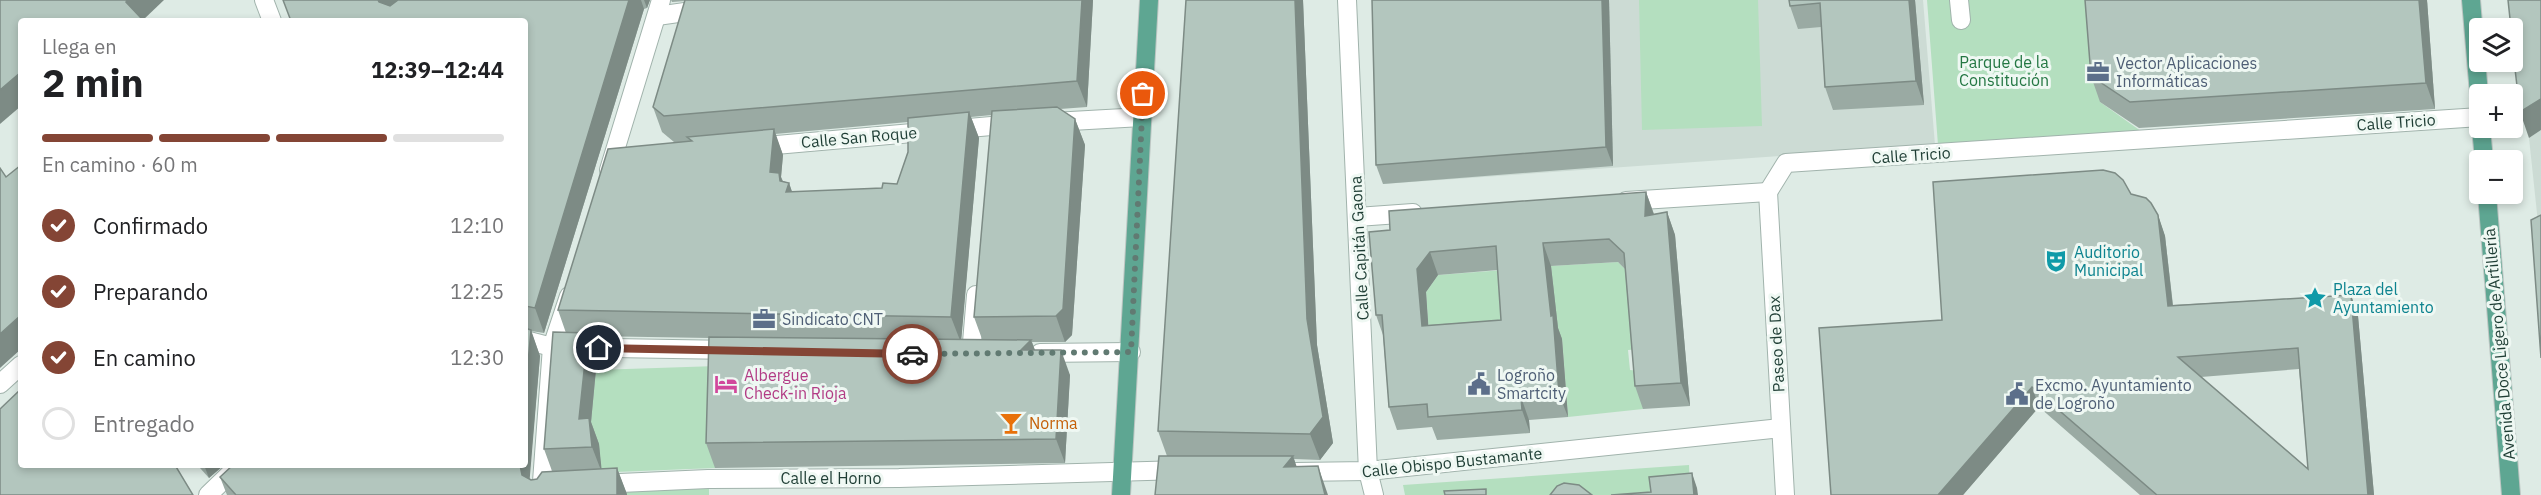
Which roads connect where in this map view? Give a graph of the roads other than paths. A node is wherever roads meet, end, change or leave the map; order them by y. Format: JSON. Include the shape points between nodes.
{"nodes":[{"id":1,"x":264,"y":0,"type":"edge"},
{"id":2,"x":1149,"y":0,"type":"edge"},
{"id":3,"x":1347,"y":0,"type":"edge"},
{"id":4,"x":1959,"y":0,"type":"edge"},
{"id":5,"x":2471,"y":0,"type":"edge"},
{"id":6,"x":723,"y":6,"type":"edge"},
{"id":7,"x":659,"y":8,"type":"edge"},
{"id":8,"x":271,"y":18,"type":"edge"},
{"id":9,"x":1961,"y":20,"type":"dead end"},
{"id":10,"x":2478,"y":84,"type":"edge"},
{"id":11,"x":1142,"y":117,"type":"junction"},
{"id":12,"x":2469,"y":118,"type":"edge"},
{"id":13,"x":991,"y":126,"type":"junction"},
{"id":14,"x":989,"y":148,"type":"edge"},
{"id":15,"x":731,"y":149,"type":"edge"},
{"id":16,"x":636,"y":157,"type":"edge"},
{"id":17,"x":612,"y":159,"type":"junction"},
{"id":18,"x":602,"y":192,"type":"edge"},
{"id":19,"x":1768,"y":192,"type":"junction"},
{"id":20,"x":1605,"y":202,"type":"edge"},
{"id":21,"x":2488,"y":204,"type":"edge"},
{"id":22,"x":1430,"y":212,"type":"edge"},
{"id":23,"x":1358,"y":217,"type":"junction"},
{"id":24,"x":978,"y":274,"type":"edge"},
{"id":25,"x":573,"y":281,"type":"edge"},
{"id":26,"x":528,"y":341,"type":"edge"},
{"id":27,"x":552,"y":347,"type":"junction"},
{"id":28,"x":752,"y":351,"type":"edge"},
{"id":29,"x":1131,"y":352,"type":"junction"},
{"id":30,"x":948,"y":354,"type":"edge"},
{"id":31,"x":971,"y":354,"type":"junction"},
{"id":32,"x":993,"y":354,"type":"edge"},
{"id":33,"x":1027,"y":354,"type":"edge"},
{"id":34,"x":18,"y":367,"type":"edge"},
{"id":35,"x":0,"y":384,"type":"edge"},
{"id":36,"x":1781,"y":428,"type":"junction"},
{"id":37,"x":235,"y":468,"type":"edge"},
{"id":38,"x":1122,"y":470,"type":"junction"},
{"id":39,"x":1205,"y":471,"type":"edge"},
{"id":40,"x":1274,"y":471,"type":"edge"},
{"id":41,"x":1368,"y":471,"type":"junction"},
{"id":42,"x":541,"y":491,"type":"edge"},
{"id":43,"x":210,"y":494,"type":"edge"},
{"id":44,"x":1121,"y":495,"type":"edge"},
{"id":45,"x":1374,"y":495,"type":"edge"},
{"id":46,"x":1785,"y":495,"type":"edge"},
{"id":47,"x":2511,"y":495,"type":"edge"}],
"edges":[{"from":1,"to":8,"type":"street"},
{"from":2,"to":11,"type":"main road"},
{"from":3,"to":23,"type":"street","name":"Calle Capitán Gaona"},
{"from":4,"to":9,"type":"street"},
{"from":5,"to":10,"type":"main road"},
{"from":6,"to":7,"type":"street"},
{"from":7,"to":17,"type":"street"},
{"from":11,"to":13,"type":"street","name":"Calle San Roque"},
{"from":11,"to":29,"type":"main road"},
{"from":12,"to":19,"type":"street","name":"Calle Tricio","via":[[1786,163]]},
{"from":13,"to":14,"type":"street"},
{"from":13,"to":15,"type":"street","name":"Calle San Roque"},
{"from":16,"to":17,"type":"street"},
{"from":17,"to":18,"type":"street"},
{"from":19,"to":20,"type":"street"},
{"from":19,"to":36,"type":"street","name":"Paseo de Dax"},
{"from":21,"to":47,"type":"main road","name":"Avenida Doce Ligero de Artillería"},
{"from":22,"to":23,"type":"street"},
{"from":23,"to":41,"type":"street","name":"Calle Capitán Gaona"},
{"from":24,"to":31,"type":"street"},
{"from":25,"to":27,"type":"street"},
{"from":26,"to":27,"type":"street"},
{"from":27,"to":28,"type":"street"},
{"from":27,"to":42,"type":"street"},
{"from":29,"to":33,"type":"street"},
{"from":29,"to":38,"type":"main road"},
{"from":30,"to":31,"type":"street"},
{"from":31,"to":32,"type":"street"},
{"from":34,"to":35,"type":"street"},
{"from":36,"to":41,"type":"street","name":"Calle Obispo Bustamante"},
{"from":36,"to":46,"type":"street","name":"Paseo de Dax"},
{"from":37,"to":43,"type":"street"},
{"from":38,"to":39,"type":"street"},
{"from":38,"to":42,"type":"street","name":"Calle el Horno","via":[[1085,474],[708,479],[570,485]]},
{"from":38,"to":44,"type":"main road"},
{"from":40,"to":41,"type":"street","name":"Calle Obispo Bustamante"},
{"from":41,"to":45,"type":"street","name":"Calle Capitán Gaona"}]}
